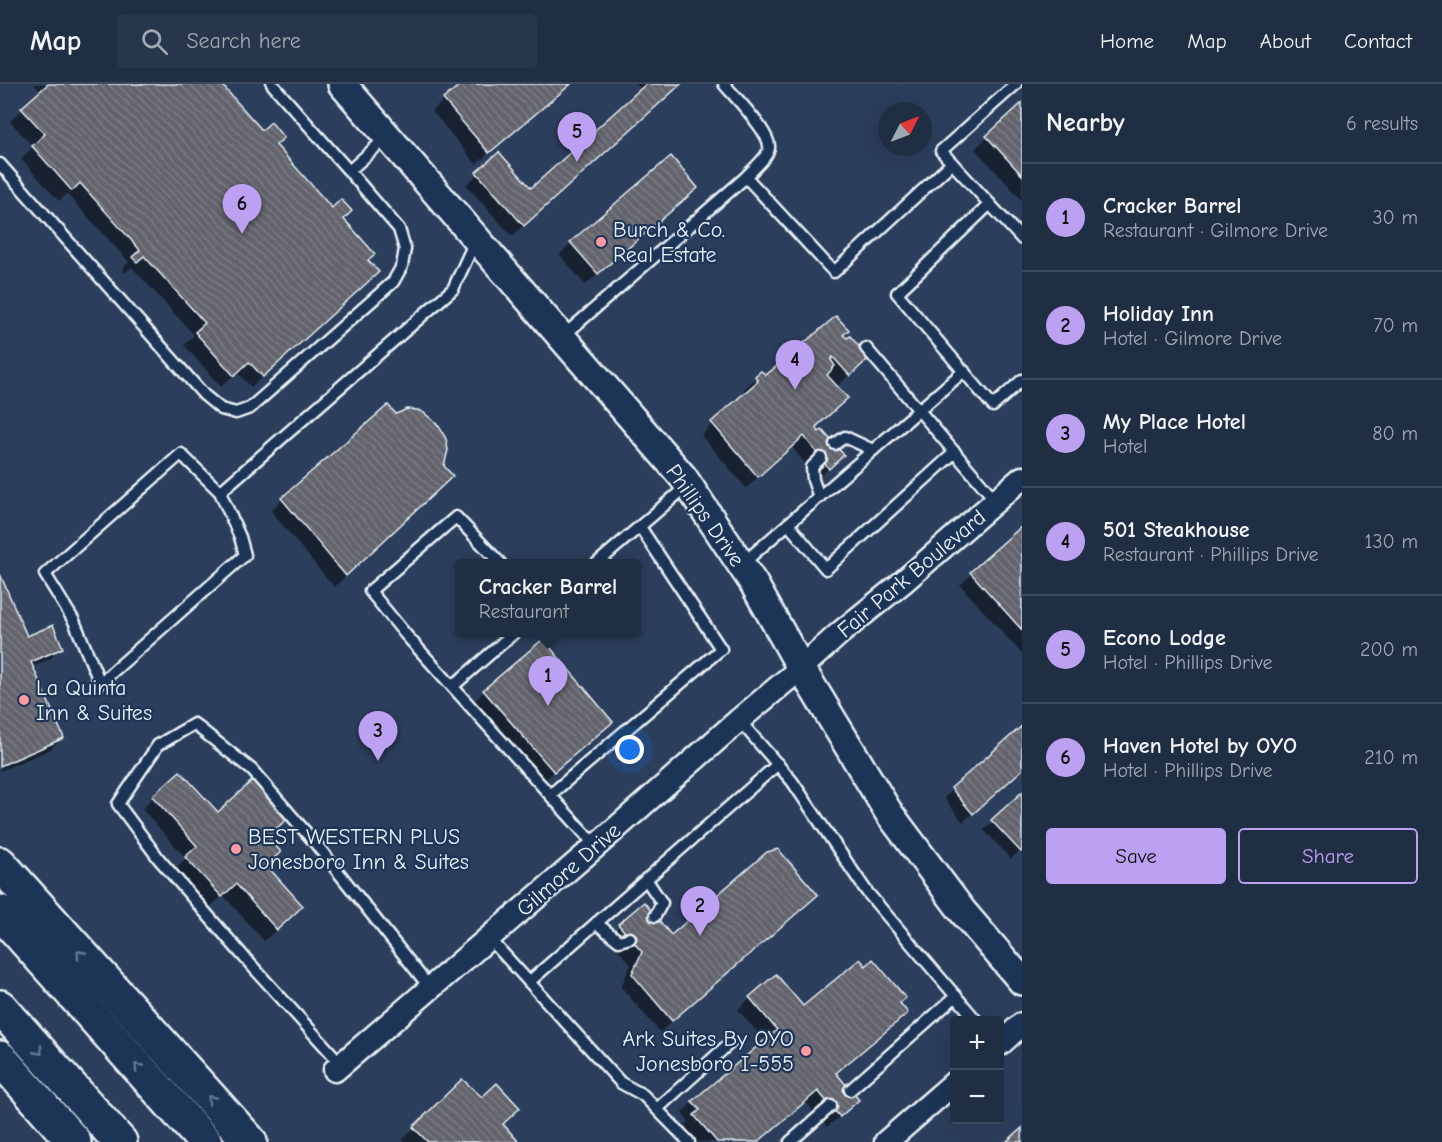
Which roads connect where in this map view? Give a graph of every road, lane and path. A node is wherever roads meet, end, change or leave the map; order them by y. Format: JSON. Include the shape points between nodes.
{"nodes":[{"id":1,"x":272,"y":84,"type":"edge"},
{"id":2,"x":342,"y":84,"type":"edge"},
{"id":3,"x":724,"y":84,"type":"edge"},
{"id":4,"x":1016,"y":84,"type":"edge"},
{"id":5,"x":387,"y":137,"type":"junction"},
{"id":6,"x":952,"y":163,"type":"junction"},
{"id":7,"x":0,"y":164,"type":"edge"},
{"id":8,"x":349,"y":171,"type":"junction"},
{"id":9,"x":746,"y":177,"type":"junction"},
{"id":10,"x":990,"y":204,"type":"junction"},
{"id":11,"x":1022,"y":238,"type":"edge"},
{"id":12,"x":477,"y":239,"type":"junction"},
{"id":13,"x":562,"y":337,"type":"junction"},
{"id":14,"x":866,"y":348,"type":"dead end"},
{"id":15,"x":963,"y":371,"type":"junction"},
{"id":16,"x":1022,"y":380,"type":"edge"},
{"id":17,"x":919,"y":410,"type":"junction"},
{"id":18,"x":835,"y":444,"type":"dead end"},
{"id":19,"x":873,"y":450,"type":"junction"},
{"id":20,"x":955,"y":452,"type":"junction"},
{"id":21,"x":821,"y":458,"type":"dead end"},
{"id":22,"x":1022,"y":478,"type":"edge"},
{"id":23,"x":688,"y":485,"type":"junction"},
{"id":24,"x":220,"y":492,"type":"junction"},
{"id":25,"x":819,"y":497,"type":"junction"},
{"id":26,"x":996,"y":501,"type":"junction"},
{"id":27,"x":788,"y":524,"type":"junction"},
{"id":28,"x":640,"y":527,"type":"junction"},
{"id":29,"x":496,"y":559,"type":"edge"},
{"id":30,"x":602,"y":559,"type":"edge"},
{"id":31,"x":742,"y":564,"type":"junction"},
{"id":32,"x":510,"y":637,"type":"edge"},
{"id":33,"x":801,"y":668,"type":"junction"},
{"id":34,"x":453,"y":686,"type":"junction"},
{"id":35,"x":739,"y":720,"type":"junction"},
{"id":36,"x":778,"y":764,"type":"junction"},
{"id":37,"x":550,"y":795,"type":"junction"},
{"id":38,"x":596,"y":846,"type":"junction"},
{"id":39,"x":0,"y":864,"type":"edge"},
{"id":40,"x":646,"y":879,"type":"junction"},
{"id":41,"x":0,"y":912,"type":"edge"},
{"id":42,"x":655,"y":916,"type":"dead end"},
{"id":43,"x":596,"y":923,"type":"junction"},
{"id":44,"x":489,"y":938,"type":"junction"},
{"id":45,"x":630,"y":938,"type":"dead end"},
{"id":46,"x":1022,"y":981,"type":"edge"},
{"id":47,"x":529,"y":982,"type":"junction"},
{"id":48,"x":430,"y":988,"type":"junction"},
{"id":49,"x":956,"y":996,"type":"junction"},
{"id":50,"x":0,"y":1007,"type":"edge"},
{"id":51,"x":973,"y":1016,"type":"edge"},
{"id":52,"x":1022,"y":1024,"type":"edge"},
{"id":53,"x":1004,"y":1040,"type":"edge"},
{"id":54,"x":731,"y":1042,"type":"dead end"},
{"id":55,"x":0,"y":1059,"type":"edge"},
{"id":56,"x":338,"y":1068,"type":"joint"},
{"id":57,"x":950,"y":1086,"type":"edge"},
{"id":58,"x":850,"y":1090,"type":"dead end"},
{"id":59,"x":831,"y":1106,"type":"dead end"},
{"id":60,"x":657,"y":1109,"type":"junction"},
{"id":61,"x":74,"y":1142,"type":"edge"},
{"id":62,"x":120,"y":1142,"type":"edge"},
{"id":63,"x":205,"y":1142,"type":"edge"},
{"id":64,"x":250,"y":1142,"type":"edge"},
{"id":65,"x":689,"y":1142,"type":"edge"},
{"id":66,"x":790,"y":1142,"type":"edge"},
{"id":67,"x":886,"y":1142,"type":"edge"}],
"edges":[{"from":1,"to":8,"type":"lane"},
{"from":2,"to":5,"type":"street","name":"Phillips Drive"},
{"from":3,"to":9,"type":"lane","via":[[767,136],[769,149]]},
{"from":4,"to":6,"type":"lane","via":[[940,151]]},
{"from":5,"to":8,"type":"lane"},
{"from":5,"to":12,"type":"street","name":"Phillips Drive"},
{"from":6,"to":9,"type":"lane","via":[[834,272]]},
{"from":6,"to":10,"type":"lane"},
{"from":7,"to":8,"type":"lane","via":[[204,395],[221,409],[236,412],[250,408],[393,282],[402,267],[405,249],[399,229]]},
{"from":9,"to":13,"type":"lane"},
{"from":10,"to":11,"type":"lane"},
{"from":10,"to":15,"type":"lane","via":[[897,294]]},
{"from":12,"to":13,"type":"street","name":"Phillips Drive"},
{"from":12,"to":24,"type":"lane","via":[[453,289]]},
{"from":13,"to":23,"type":"street","name":"Phillips Drive"},
{"from":14,"to":17,"type":"lane"},
{"from":15,"to":16,"type":"lane","via":[[993,406]]},
{"from":15,"to":17,"type":"lane"},
{"from":17,"to":19,"type":"lane"},
{"from":17,"to":20,"type":"lane"},
{"from":18,"to":19,"type":"lane","via":[[845,437]]},
{"from":19,"to":25,"type":"lane"},
{"from":20,"to":26,"type":"lane"},
{"from":20,"to":27,"type":"lane","via":[[826,569]]},
{"from":21,"to":25,"type":"lane","via":[[812,467]]},
{"from":22,"to":26,"type":"street","name":"Fair Park Boulevard"},
{"from":23,"to":28,"type":"lane"},
{"from":23,"to":31,"type":"street","name":"Phillips Drive"},
{"from":24,"to":24,"type":"lane","via":[[181,454],[45,574],[74,621],[100,683],[245,555]]},
{"from":25,"to":27,"type":"lane"},
{"from":26,"to":33,"type":"street","name":"Fair Park Boulevard"},
{"from":27,"to":31,"type":"lane"},
{"from":28,"to":30,"type":"lane"},
{"from":28,"to":37,"type":"lane","via":[[721,649]]},
{"from":29,"to":34,"type":"lane","via":[[456,517],[370,591]]},
{"from":31,"to":33,"type":"street","name":"Phillips Drive"},
{"from":32,"to":34,"type":"lane"},
{"from":33,"to":35,"type":"street","name":"Gilmore Drive"},
{"from":33,"to":46,"type":"street","name":"Phillips Drive","via":[[889,813],[963,912]]},
{"from":34,"to":37,"type":"lane"},
{"from":35,"to":36,"type":"lane"},
{"from":35,"to":38,"type":"street","name":"Gilmore Drive"},
{"from":36,"to":40,"type":"lane"},
{"from":36,"to":49,"type":"lane","via":[[867,892]]},
{"from":37,"to":38,"type":"lane"},
{"from":38,"to":44,"type":"street","name":"Gilmore Drive"},
{"from":64,"to":39,"type":"highway","one_way":true},
{"from":40,"to":42,"type":"lane","via":[[662,903]]},
{"from":40,"to":43,"type":"lane"},
{"from":63,"to":41,"type":"highway","one_way":true},
{"from":43,"to":45,"type":"lane","via":[[619,941]]},
{"from":43,"to":47,"type":"lane"},
{"from":44,"to":47,"type":"lane"},
{"from":44,"to":48,"type":"street","name":"Gilmore Drive"},
{"from":47,"to":60,"type":"lane","via":[[621,1083],[643,1095]]},
{"from":48,"to":56,"type":"street","name":"Gilmore Drive"},
{"from":48,"to":56,"type":"lane","via":[[252,770],[194,724],[158,745],[118,804],[159,859]]},
{"from":49,"to":51,"type":"lane"},
{"from":49,"to":58,"type":"lane"},
{"from":50,"to":62,"type":"highway","one_way":true},
{"from":52,"to":53,"type":"street"},
{"from":54,"to":60,"type":"lane"},
{"from":55,"to":61,"type":"highway"},
{"from":57,"to":67,"type":"street"},
{"from":59,"to":66,"type":"lane"},
{"from":60,"to":65,"type":"lane"}]}
